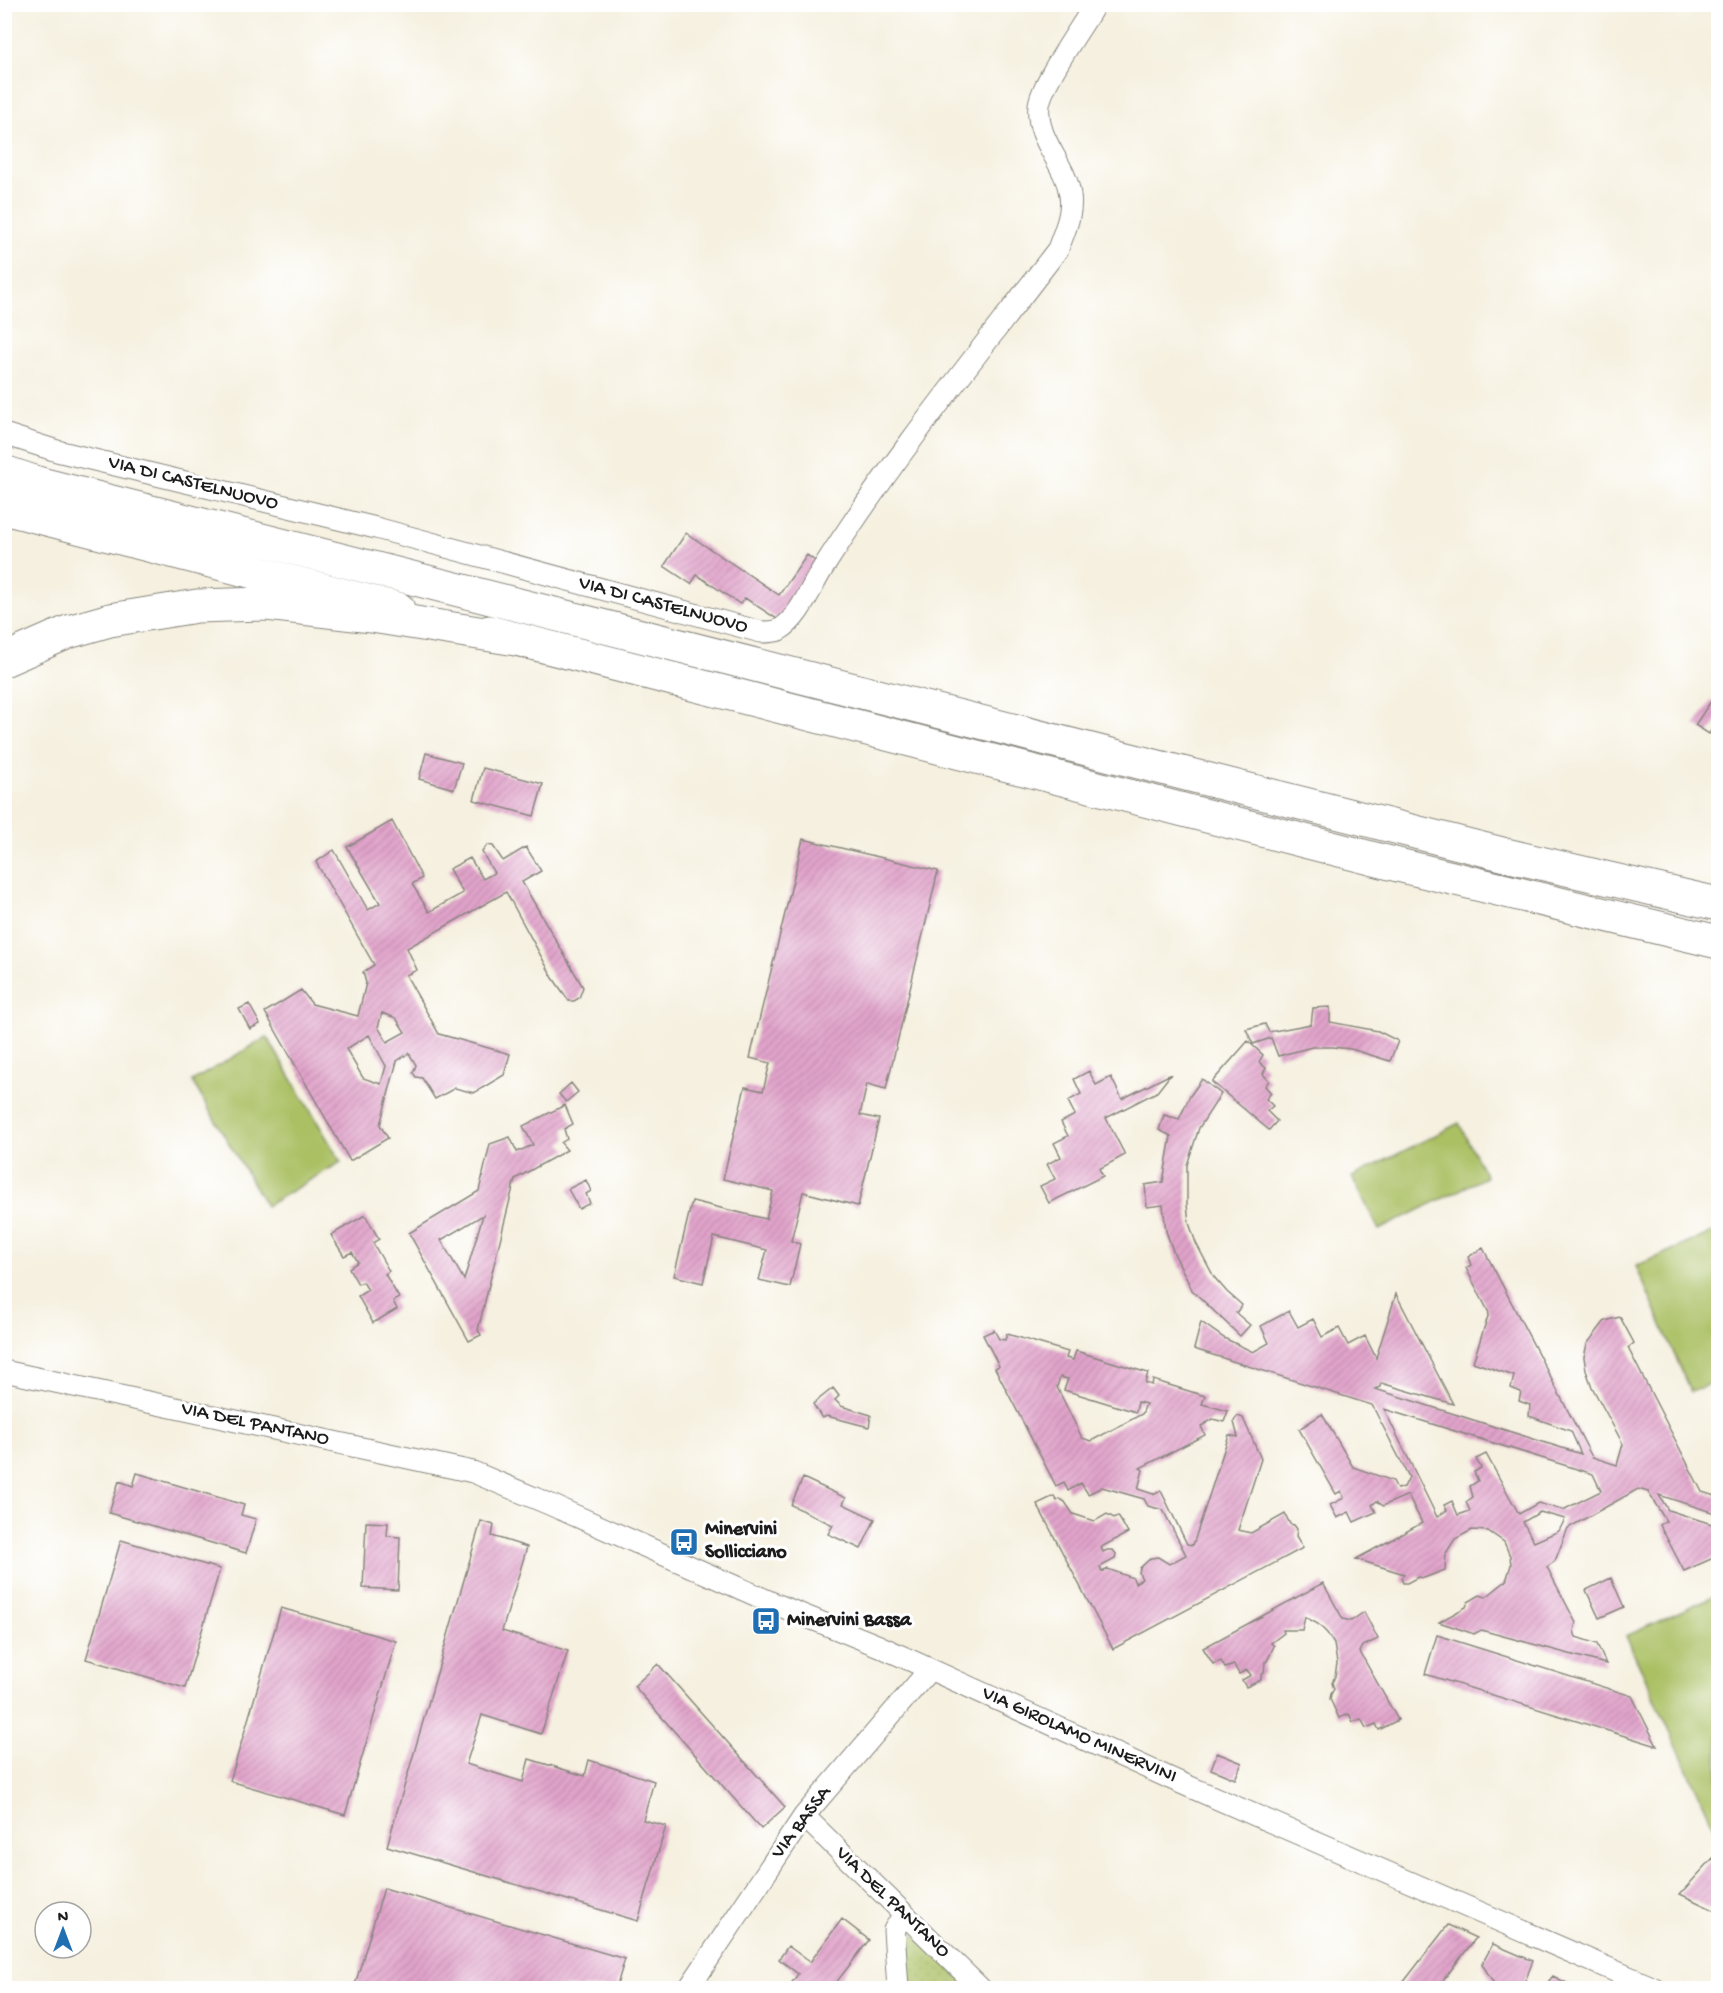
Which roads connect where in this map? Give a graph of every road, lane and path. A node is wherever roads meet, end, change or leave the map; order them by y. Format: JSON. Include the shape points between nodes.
{"nodes":[{"id":1,"x":1095,"y":4,"type":"edge"},
{"id":2,"x":4,"y":434,"type":"edge"},
{"id":3,"x":4,"y":474,"type":"edge"},
{"id":4,"x":4,"y":508,"type":"edge"},
{"id":5,"x":516,"y":639,"type":"junction"},
{"id":6,"x":13,"y":656,"type":"edge"},
{"id":7,"x":1719,"y":904,"type":"edge"},
{"id":8,"x":1719,"y":942,"type":"edge"},
{"id":9,"x":4,"y":1371,"type":"edge"},
{"id":10,"x":504,"y":1486,"type":"joint"},
{"id":11,"x":930,"y":1669,"type":"junction"},
{"id":12,"x":804,"y":1816,"type":"junction"},
{"id":13,"x":904,"y":1914,"type":"junction"},
{"id":14,"x":689,"y":1989,"type":"edge"},
{"id":15,"x":898,"y":1989,"type":"edge"},
{"id":16,"x":980,"y":1989,"type":"edge"},
{"id":17,"x":1654,"y":1989,"type":"edge"}],
"edges":[{"from":1,"to":2,"type":"street","name":"VIA DI CASTELNUOVO","via":[[1039,103],[1039,124],[1065,176],[1070,196],[1068,221],[1058,249],[918,430],[794,618],[777,631],[761,632],[376,528],[57,451]]},
{"from":3,"to":7,"type":"highway","via":[[1510,856]]},
{"from":4,"to":5,"type":"highway"},
{"from":5,"to":6,"type":"highway","via":[[267,604],[197,606],[68,632]]},
{"from":5,"to":8,"type":"highway","via":[[1398,865]]},
{"from":9,"to":10,"type":"street","name":"VIA DEL PANTANO","via":[[473,1472]]},
{"from":10,"to":11,"type":"street","name":"VIA GIROLAMO MINERVINI"},
{"from":11,"to":12,"type":"street","name":"VIA BASSA"},
{"from":11,"to":17,"type":"street","name":"VIA GIROLAMO MINERVINI"},
{"from":12,"to":13,"type":"street","name":"VIA DEL PANTANO"},
{"from":12,"to":14,"type":"street","name":"VIA BASSA"},
{"from":13,"to":15,"type":"street","via":[[894,1930]]},
{"from":13,"to":16,"type":"street","name":"VIA DEL PANTANO"}]}
